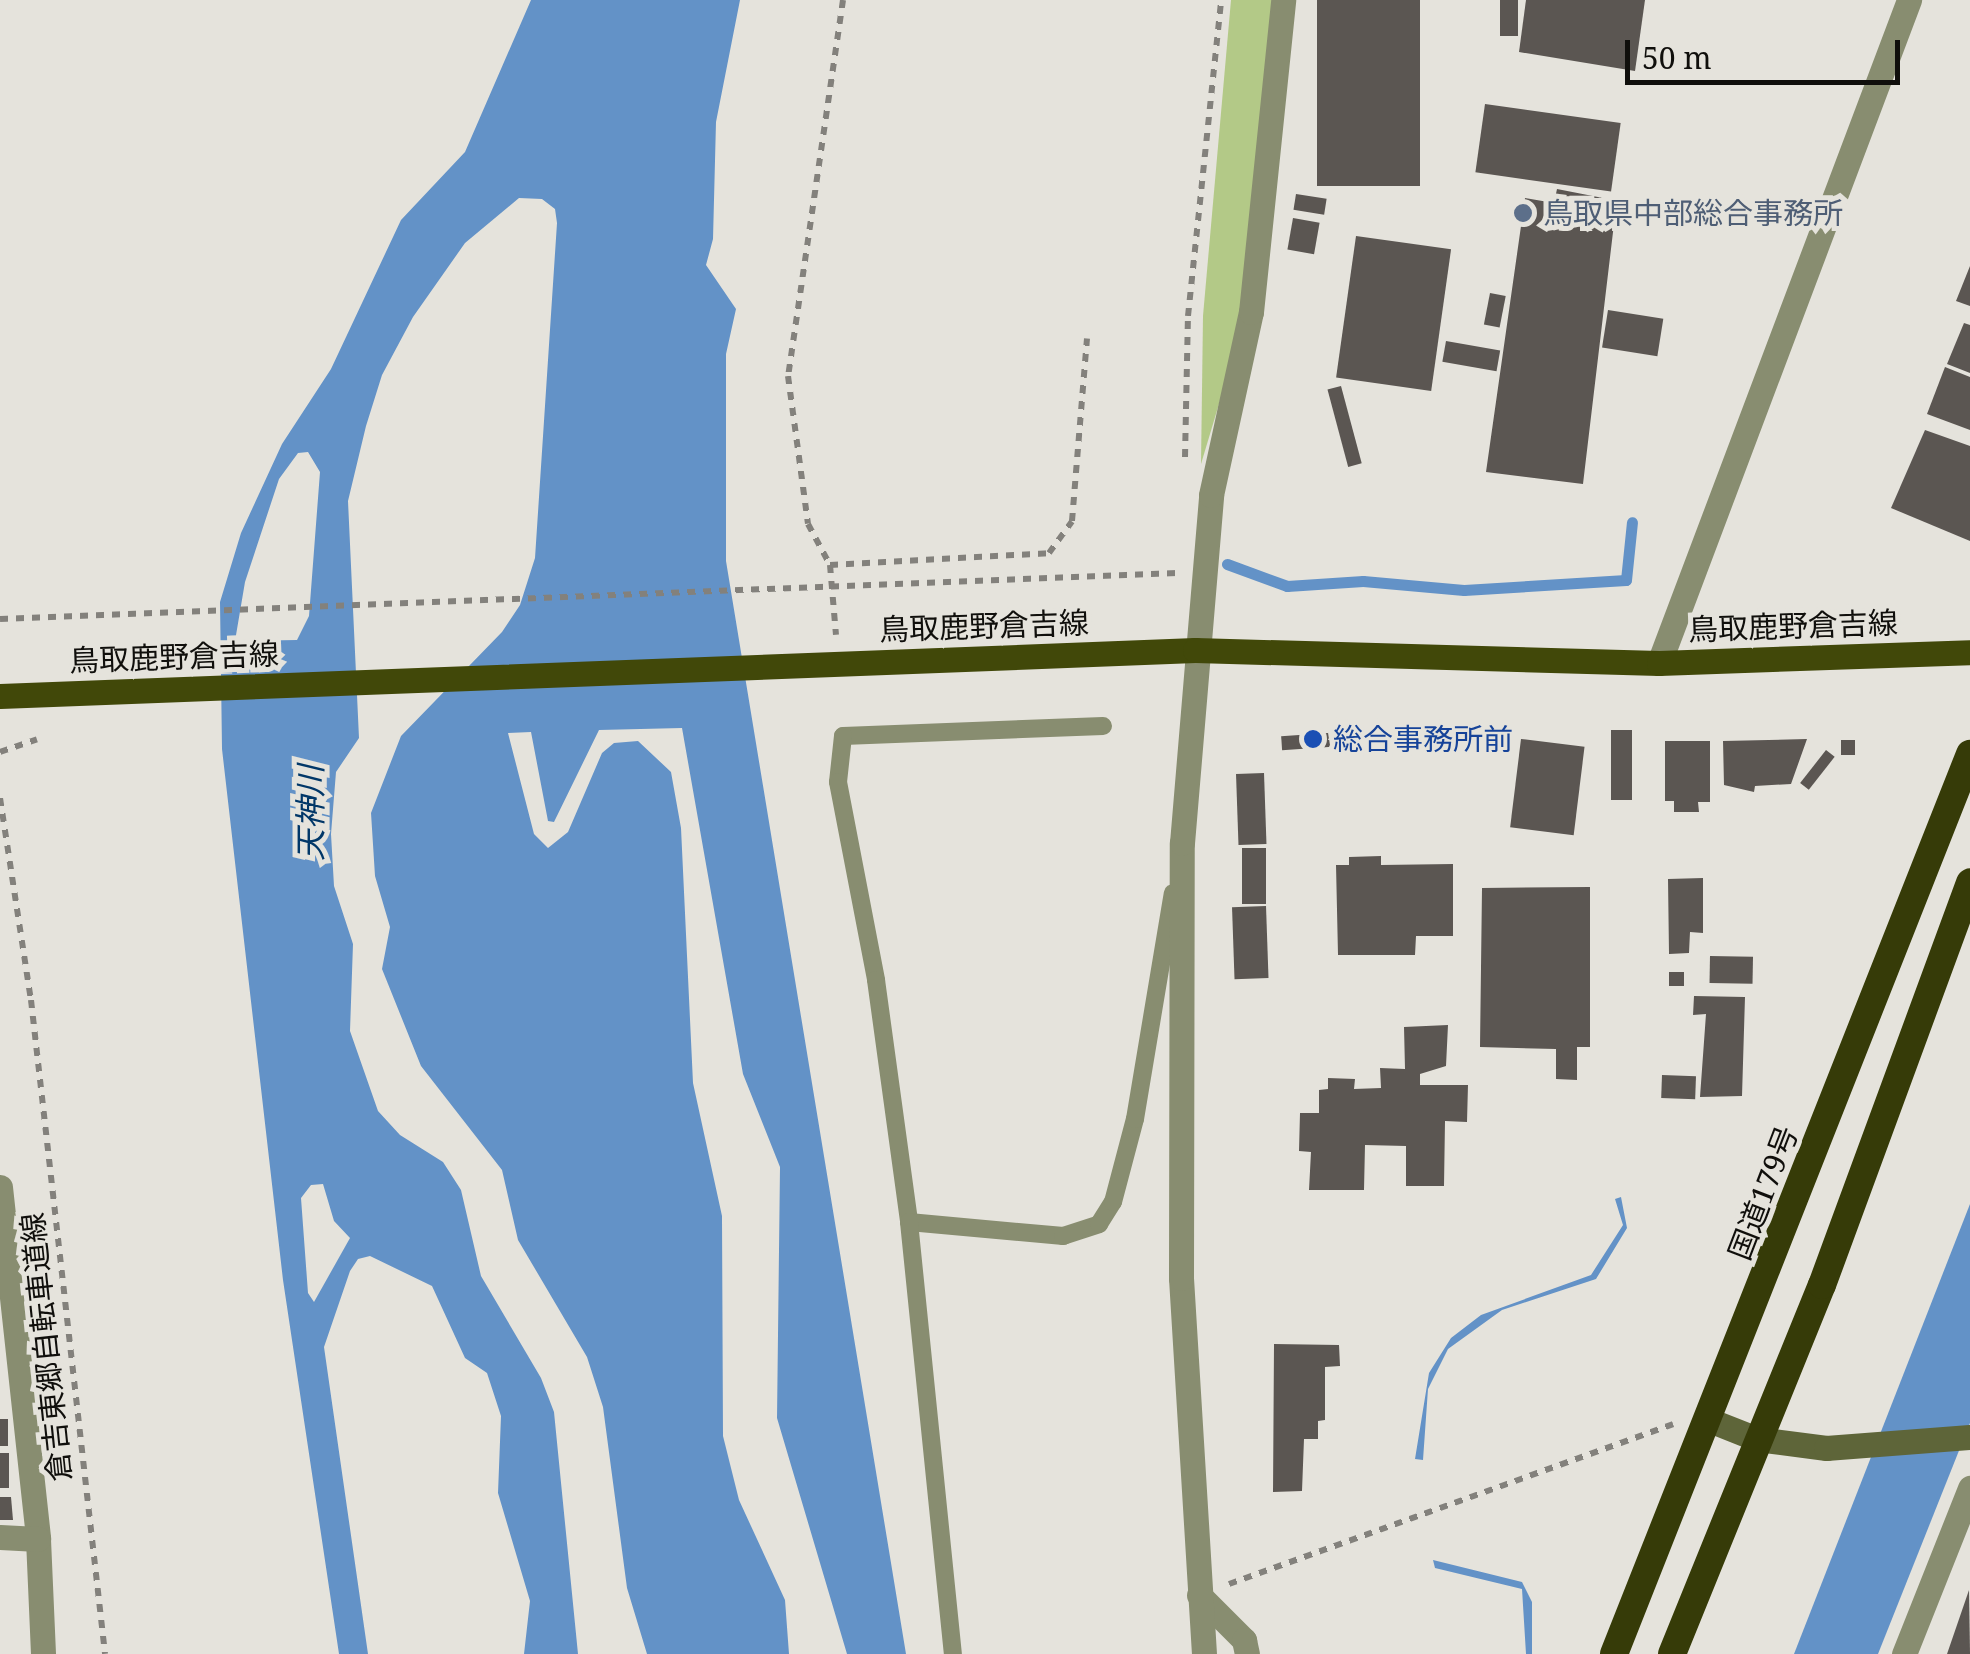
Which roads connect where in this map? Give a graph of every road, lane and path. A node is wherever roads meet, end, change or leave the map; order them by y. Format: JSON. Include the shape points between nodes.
{"nodes":[{"id":1,"x":843,"y":0,"type":"edge"},
{"id":2,"x":1221,"y":0,"type":"edge"},
{"id":3,"x":1283,"y":0,"type":"edge"},
{"id":4,"x":1909,"y":0,"type":"edge"},
{"id":5,"x":1087,"y":340,"type":"dead end"},
{"id":6,"x":1184,"y":474,"type":"dead end"},
{"id":7,"x":1184,"y":553,"type":"dead end"},
{"id":8,"x":0,"y":619,"type":"edge"},
{"id":9,"x":1196,"y":650,"type":"junction"},
{"id":10,"x":1970,"y":652,"type":"edge"},
{"id":11,"x":1658,"y":663,"type":"junction"},
{"id":12,"x":0,"y":696,"type":"edge"},
{"id":13,"x":1103,"y":726,"type":"dead end"},
{"id":14,"x":37,"y":738,"type":"dead end"},
{"id":15,"x":0,"y":752,"type":"edge"},
{"id":16,"x":1970,"y":754,"type":"edge"},
{"id":17,"x":0,"y":798,"type":"edge"},
{"id":18,"x":1182,"y":843,"type":"junction"},
{"id":19,"x":1970,"y":882,"type":"edge"},
{"id":20,"x":0,"y":1188,"type":"edge"},
{"id":21,"x":908,"y":1222,"type":"junction"},
{"id":22,"x":1709,"y":1420,"type":"junction"},
{"id":23,"x":1678,"y":1422,"type":"dead end"},
{"id":24,"x":1970,"y":1438,"type":"edge"},
{"id":25,"x":1757,"y":1439,"type":"junction"},
{"id":26,"x":1970,"y":1488,"type":"edge"},
{"id":27,"x":0,"y":1537,"type":"edge"},
{"id":28,"x":38,"y":1539,"type":"junction"},
{"id":29,"x":1199,"y":1594,"type":"junction"},
{"id":30,"x":44,"y":1654,"type":"edge"},
{"id":31,"x":105,"y":1654,"type":"edge"},
{"id":32,"x":953,"y":1654,"type":"edge"},
{"id":33,"x":1204,"y":1654,"type":"edge"},
{"id":34,"x":1247,"y":1654,"type":"edge"},
{"id":35,"x":1614,"y":1654,"type":"edge"},
{"id":36,"x":1672,"y":1654,"type":"edge"},
{"id":37,"x":1904,"y":1654,"type":"edge"}],
"edges":[{"from":1,"to":5,"type":"path","via":[[788,376],[808,524],[830,565],[1049,554],[1072,521]]},
{"from":2,"to":6,"type":"path","via":[[1188,316]]},
{"from":3,"to":9,"type":"street","via":[[1251,312],[1211,496]]},
{"from":4,"to":11,"type":"street"},
{"from":7,"to":8,"type":"path","via":[[1183,573]]},
{"from":9,"to":11,"type":"main road","name":"鳥取鹿野倉吉線"},
{"from":9,"to":12,"type":"main road","name":"鳥取鹿野倉吉線"},
{"from":9,"to":18,"type":"street"},
{"from":10,"to":11,"type":"main road","name":"鳥取鹿野倉吉線"},
{"from":13,"to":21,"type":"lane","via":[[843,736],[838,782],[876,980]]},
{"from":14,"to":15,"type":"path"},
{"from":16,"to":22,"type":"highway","name":"国道179号"},
{"from":17,"to":31,"type":"path","name":"倉吉東郷自転車道線","via":[[31,1000]]},
{"from":18,"to":21,"type":"lane","via":[[1135,1119],[1113,1202],[1099,1224],[1063,1236]]},
{"from":18,"to":29,"type":"street","via":[[1181,1278]]},
{"from":19,"to":25,"type":"highway","via":[[1822,1285]]},
{"from":20,"to":28,"type":"street"},
{"from":21,"to":32,"type":"lane"},
{"from":22,"to":25,"type":"main road"},
{"from":22,"to":35,"type":"highway","name":"国道179号"},
{"from":23,"to":29,"type":"path"},
{"from":24,"to":25,"type":"main road","via":[[1826,1448]]},
{"from":25,"to":36,"type":"highway"},
{"from":26,"to":37,"type":"street"},
{"from":27,"to":28,"type":"street"},
{"from":28,"to":30,"type":"street"},
{"from":29,"to":33,"type":"street"},
{"from":29,"to":34,"type":"street","via":[[1244,1640]]}]}
